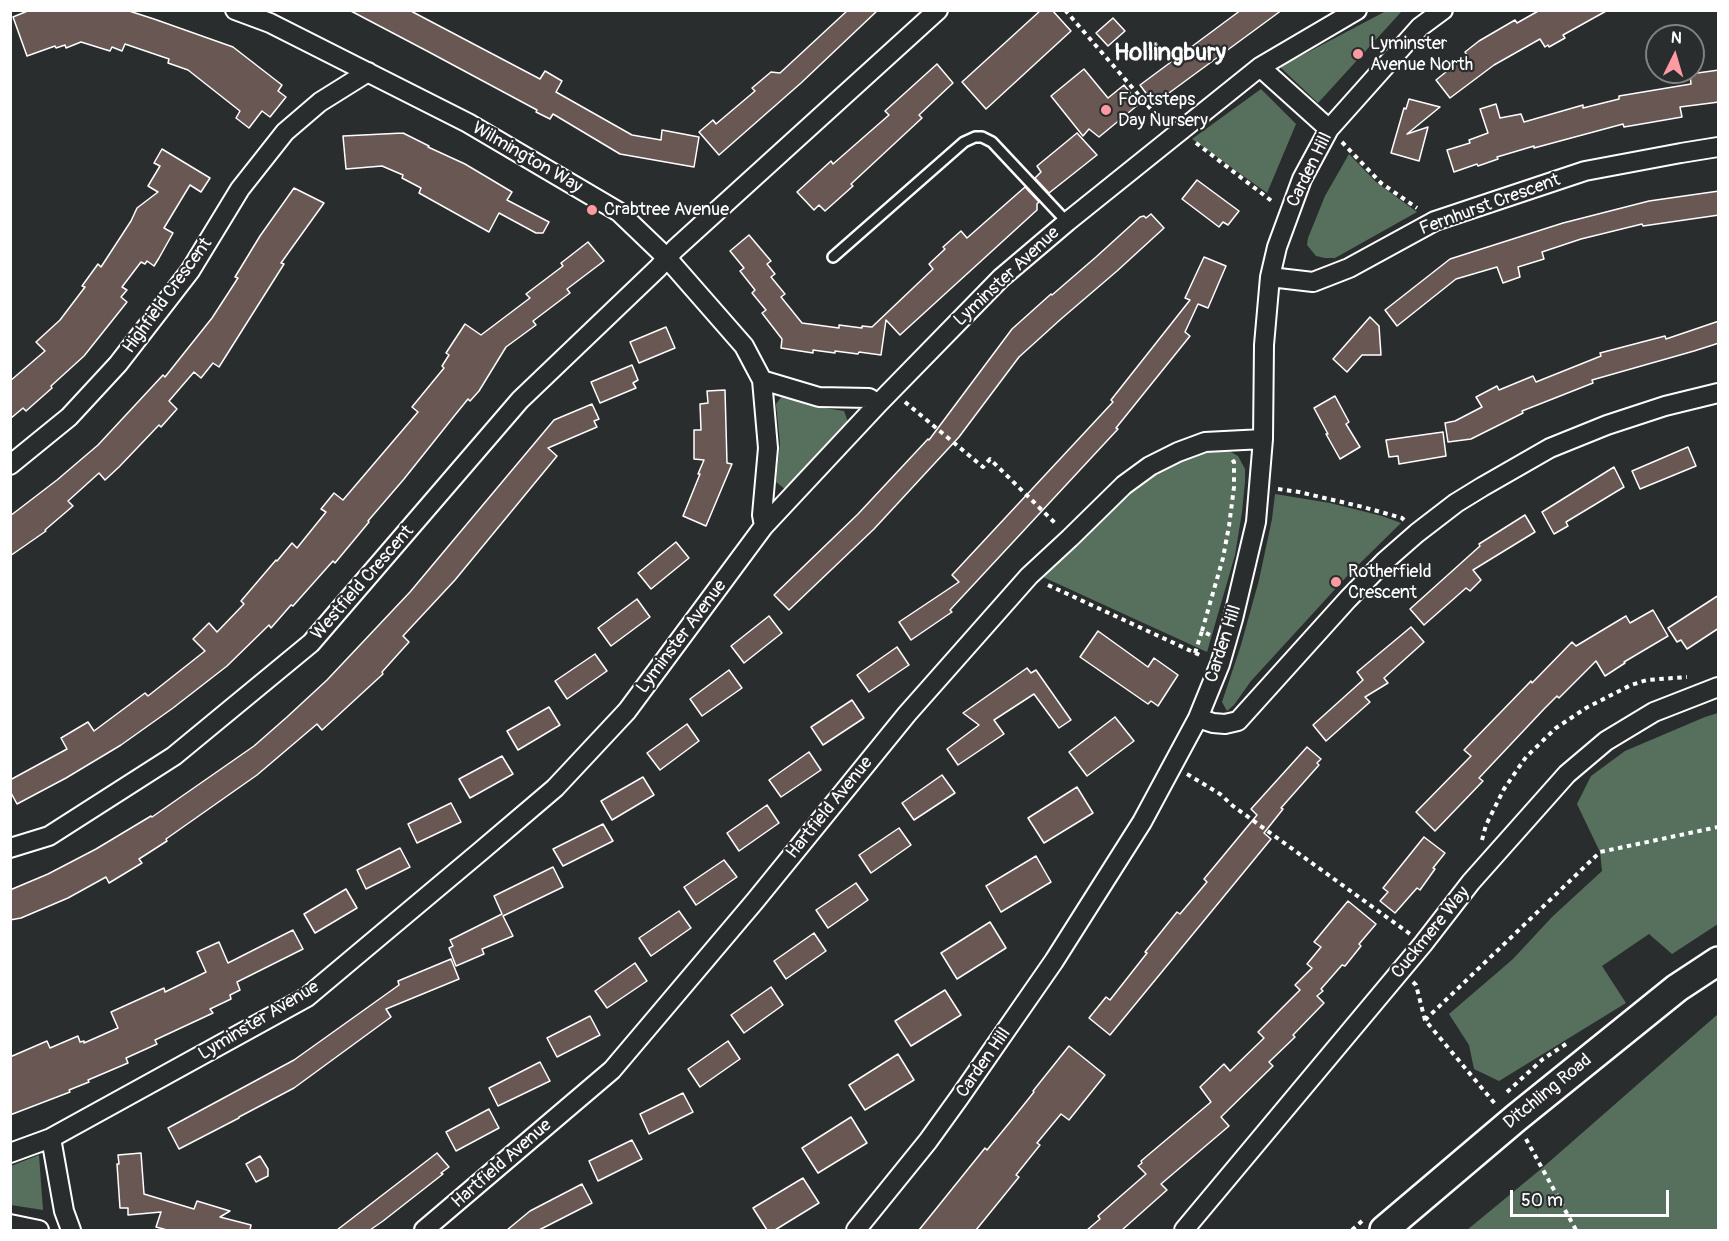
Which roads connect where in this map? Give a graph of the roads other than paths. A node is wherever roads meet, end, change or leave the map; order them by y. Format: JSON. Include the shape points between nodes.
{"nodes":[{"id":1,"x":235,"y":10,"type":"edge"},
{"id":2,"x":938,"y":10,"type":"edge"},
{"id":3,"x":1357,"y":10,"type":"edge"},
{"id":4,"x":1443,"y":10,"type":"edge"},
{"id":5,"x":1260,"y":68,"type":"junction"},
{"id":6,"x":368,"y":72,"type":"junction"},
{"id":7,"x":1329,"y":129,"type":"junction"},
{"id":8,"x":1719,"y":147,"type":"edge"},
{"id":9,"x":1067,"y":222,"type":"junction"},
{"id":10,"x":833,"y":257,"type":"dead end"},
{"id":11,"x":667,"y":258,"type":"junction"},
{"id":12,"x":1270,"y":278,"type":"junction"},
{"id":13,"x":762,"y":380,"type":"junction"},
{"id":14,"x":1719,"y":393,"type":"edge"},
{"id":15,"x":878,"y":404,"type":"junction"},
{"id":16,"x":1263,"y":439,"type":"junction"},
{"id":17,"x":10,"y":465,"type":"edge"},
{"id":18,"x":764,"y":526,"type":"junction"},
{"id":19,"x":1719,"y":687,"type":"edge"},
{"id":20,"x":1198,"y":718,"type":"junction"},
{"id":21,"x":10,"y":848,"type":"edge"},
{"id":22,"x":1719,"y":961,"type":"edge"},
{"id":23,"x":51,"y":1138,"type":"junction"},
{"id":24,"x":10,"y":1153,"type":"edge"},
{"id":25,"x":10,"y":1224,"type":"edge"},
{"id":26,"x":39,"y":1230,"type":"edge"},
{"id":27,"x":71,"y":1230,"type":"edge"},
{"id":28,"x":424,"y":1230,"type":"edge"},
{"id":29,"x":856,"y":1230,"type":"edge"},
{"id":30,"x":1184,"y":1230,"type":"edge"},
{"id":31,"x":1384,"y":1230,"type":"edge"}],
"edges":[{"from":1,"to":6,"type":"street","name":"Wilmington Way","via":[[270,23]]},
{"from":2,"to":11,"type":"street"},
{"from":3,"to":5,"type":"street","name":"Lyminster Avenue"},
{"from":4,"to":7,"type":"street","name":"Carden Hill","via":[[1420,27]]},
{"from":5,"to":7,"type":"street"},
{"from":5,"to":9,"type":"street","name":"Lyminster Avenue"},
{"from":6,"to":11,"type":"street","name":"Wilmington Way","via":[[468,123],[619,212]]},
{"from":6,"to":17,"type":"street","name":"Highfield Crescent","via":[[320,102],[285,132],[240,189],[190,271],[118,364],[69,417]]},
{"from":7,"to":12,"type":"street","name":"Carden Hill","via":[[1288,214]]},
{"from":8,"to":12,"type":"street","name":"Fernhurst Crescent","via":[[1585,171],[1435,221],[1349,268],[1313,282]]},
{"from":9,"to":10,"type":"lane","via":[[992,142],[975,137],[964,142]]},
{"from":9,"to":15,"type":"street","name":"Lyminster Avenue","via":[[1001,278]]},
{"from":11,"to":13,"type":"street","name":"Wilmington Way","via":[[744,346]]},
{"from":11,"to":21,"type":"street","name":"Westfield Crescent","via":[[520,400],[311,643],[174,756],[49,836]]},
{"from":12,"to":16,"type":"street","name":"Carden Hill","via":[[1264,345]]},
{"from":13,"to":15,"type":"street","via":[[819,397],[869,399]]},
{"from":13,"to":18,"type":"street","name":"Wilmington Way","via":[[768,448]]},
{"from":14,"to":20,"type":"street","via":[[1665,406],[1550,448],[1456,503],[1385,561],[1238,721],[1225,724]]},
{"from":15,"to":18,"type":"street","name":"Lyminster Avenue"},
{"from":16,"to":20,"type":"street","name":"Carden Hill","via":[[1254,531],[1227,642]]},
{"from":16,"to":28,"type":"street","name":"Hartfield Avenue","via":[[1205,442],[1150,466],[1124,485],[1029,576],[907,714],[612,1070]]},
{"from":18,"to":23,"type":"street","name":"Lyminster Avenue","via":[[627,711],[555,788],[307,997]]},
{"from":19,"to":30,"type":"street","name":"Cuckmere Way","via":[[1654,712],[1606,741],[1568,774],[1471,882]]},
{"from":20,"to":29,"type":"street","name":"Carden Hill","via":[[1142,822],[1022,1009],[928,1141]]},
{"from":22,"to":31,"type":"street","name":"Ditchling Road","via":[[1677,988]]},
{"from":23,"to":24,"type":"street","name":"Lyminster Avenue"},
{"from":23,"to":27,"type":"street"},
{"from":25,"to":26,"type":"street"}]}
